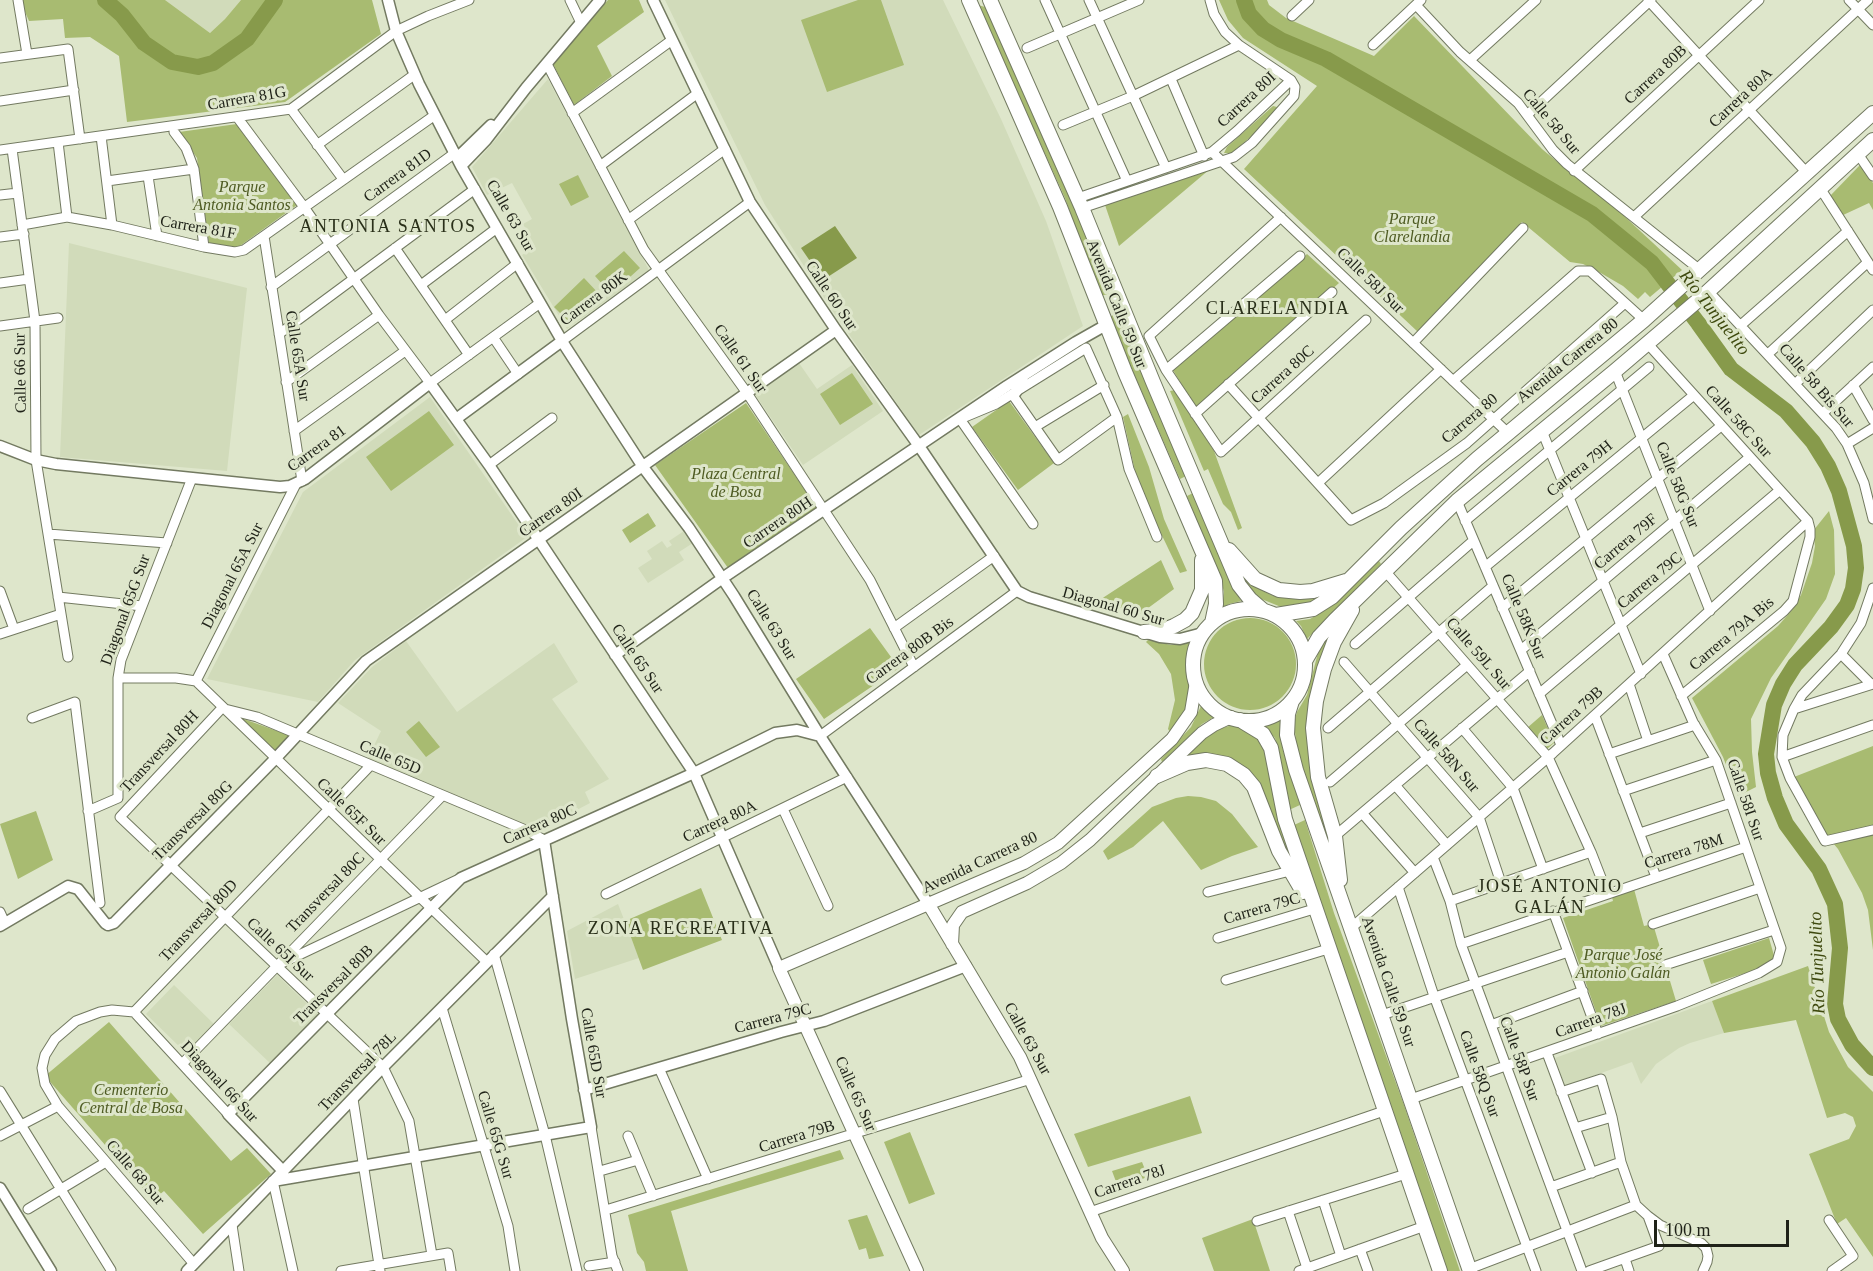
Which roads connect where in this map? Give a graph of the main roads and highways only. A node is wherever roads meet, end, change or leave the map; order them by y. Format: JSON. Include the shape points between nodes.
{"nodes":[{"id":1,"x":969,"y":0,"type":"edge"},
{"id":2,"x":990,"y":0,"type":"edge"},
{"id":3,"x":1873,"y":113,"type":"edge"},
{"id":4,"x":1873,"y":140,"type":"edge"},
{"id":5,"x":1218,"y":535,"type":"junction"},
{"id":6,"x":1201,"y":546,"type":"junction"},
{"id":7,"x":1350,"y":579,"type":"junction"},
{"id":8,"x":1375,"y":582,"type":"junction"},
{"id":9,"x":1270,"y":613,"type":"junction"},
{"id":10,"x":1207,"y":628,"type":"junction"},
{"id":11,"x":1144,"y":632,"type":"road end"},
{"id":12,"x":1305,"y":661,"type":"junction"},
{"id":13,"x":1196,"y":682,"type":"junction"},
{"id":14,"x":1292,"y":701,"type":"junction"},
{"id":15,"x":1235,"y":719,"type":"junction"},
{"id":16,"x":1157,"y":776,"type":"junction"},
{"id":17,"x":929,"y":905,"type":"junction"},
{"id":18,"x":1344,"y":906,"type":"junction"},
{"id":19,"x":1314,"y":909,"type":"junction"},
{"id":20,"x":952,"y":944,"type":"junction"},
{"id":21,"x":780,"y":968,"type":"joint"},
{"id":22,"x":1470,"y":1270,"type":"edge"},
{"id":23,"x":917,"y":1271,"type":"edge"},
{"id":24,"x":1123,"y":1271,"type":"edge"},
{"id":25,"x":1440,"y":1271,"type":"edge"}],
"edges":[{"from":1,"to":6,"type":"main road","name":"Avenida Calle 59 Sur"},
{"from":2,"to":5,"type":"main road","name":"Avenida Calle 59 Sur","via":[[1080,203]]},
{"from":3,"to":7,"type":"main road","name":"Avenida Carrera 80","via":[[1689,281],[1409,520]]},
{"from":4,"to":8,"type":"main road","via":[[1706,293],[1457,501]]},
{"from":5,"to":7,"type":"main road","via":[[1250,573],[1273,588],[1306,591]]},
{"from":5,"to":9,"type":"main road","name":"Avenida Calle 59 Sur","via":[[1239,585],[1250,599]]},
{"from":6,"to":10,"type":"main road","name":"Avenida Calle 59 Sur","via":[[1217,589]]},
{"from":6,"to":11,"type":"main road","via":[[1202,590],[1192,614],[1164,630]]},
{"from":7,"to":9,"type":"main road","name":"Avenida Carrera 80","via":[[1322,604],[1302,612]]},
{"from":8,"to":12,"type":"main road","via":[[1319,637]]},
{"from":8,"to":18,"type":"main road","via":[[1334,642],[1316,701],[1313,728],[1316,764],[1335,836]]},
{"from":9,"to":10,"type":"main road","via":[[1236,610]]},
{"from":9,"to":12,"type":"main road","via":[[1297,634]]},
{"from":10,"to":13,"type":"main road","via":[[1193,656]]},
{"from":12,"to":14,"type":"main road","via":[[1303,682]]},
{"from":13,"to":15,"type":"main road","via":[[1211,705]]},
{"from":13,"to":17,"type":"main road","name":"Avenida Carrera 80","via":[[1191,712],[1180,730],[1069,835],[1030,860]]},
{"from":14,"to":15,"type":"main road","via":[[1269,717]]},
{"from":14,"to":18,"type":"main road","name":"Avenida Calle 59 Sur","via":[[1287,726],[1289,746]]},
{"from":15,"to":16,"type":"main road","via":[[1214,724]]},
{"from":15,"to":19,"type":"main road","via":[[1263,735],[1271,748],[1285,819]]},
{"from":16,"to":19,"type":"main road","via":[[1187,763],[1206,760],[1237,769],[1254,787],[1276,843]]},
{"from":16,"to":20,"type":"main road","via":[[1061,863],[962,912],[953,925]]},
{"from":17,"to":20,"type":"main road","name":"Calle 63 Sur"},
{"from":17,"to":21,"type":"main road","name":"Avenida Carrera 80"},
{"from":18,"to":22,"type":"main road","name":"Avenida Calle 59 Sur"},
{"from":19,"to":25,"type":"main road"},
{"from":20,"to":24,"type":"main road","name":"Calle 63 Sur","via":[[1031,1080],[1102,1238]]},
{"from":21,"to":23,"type":"main road","name":"Calle 65 Sur"}]}
